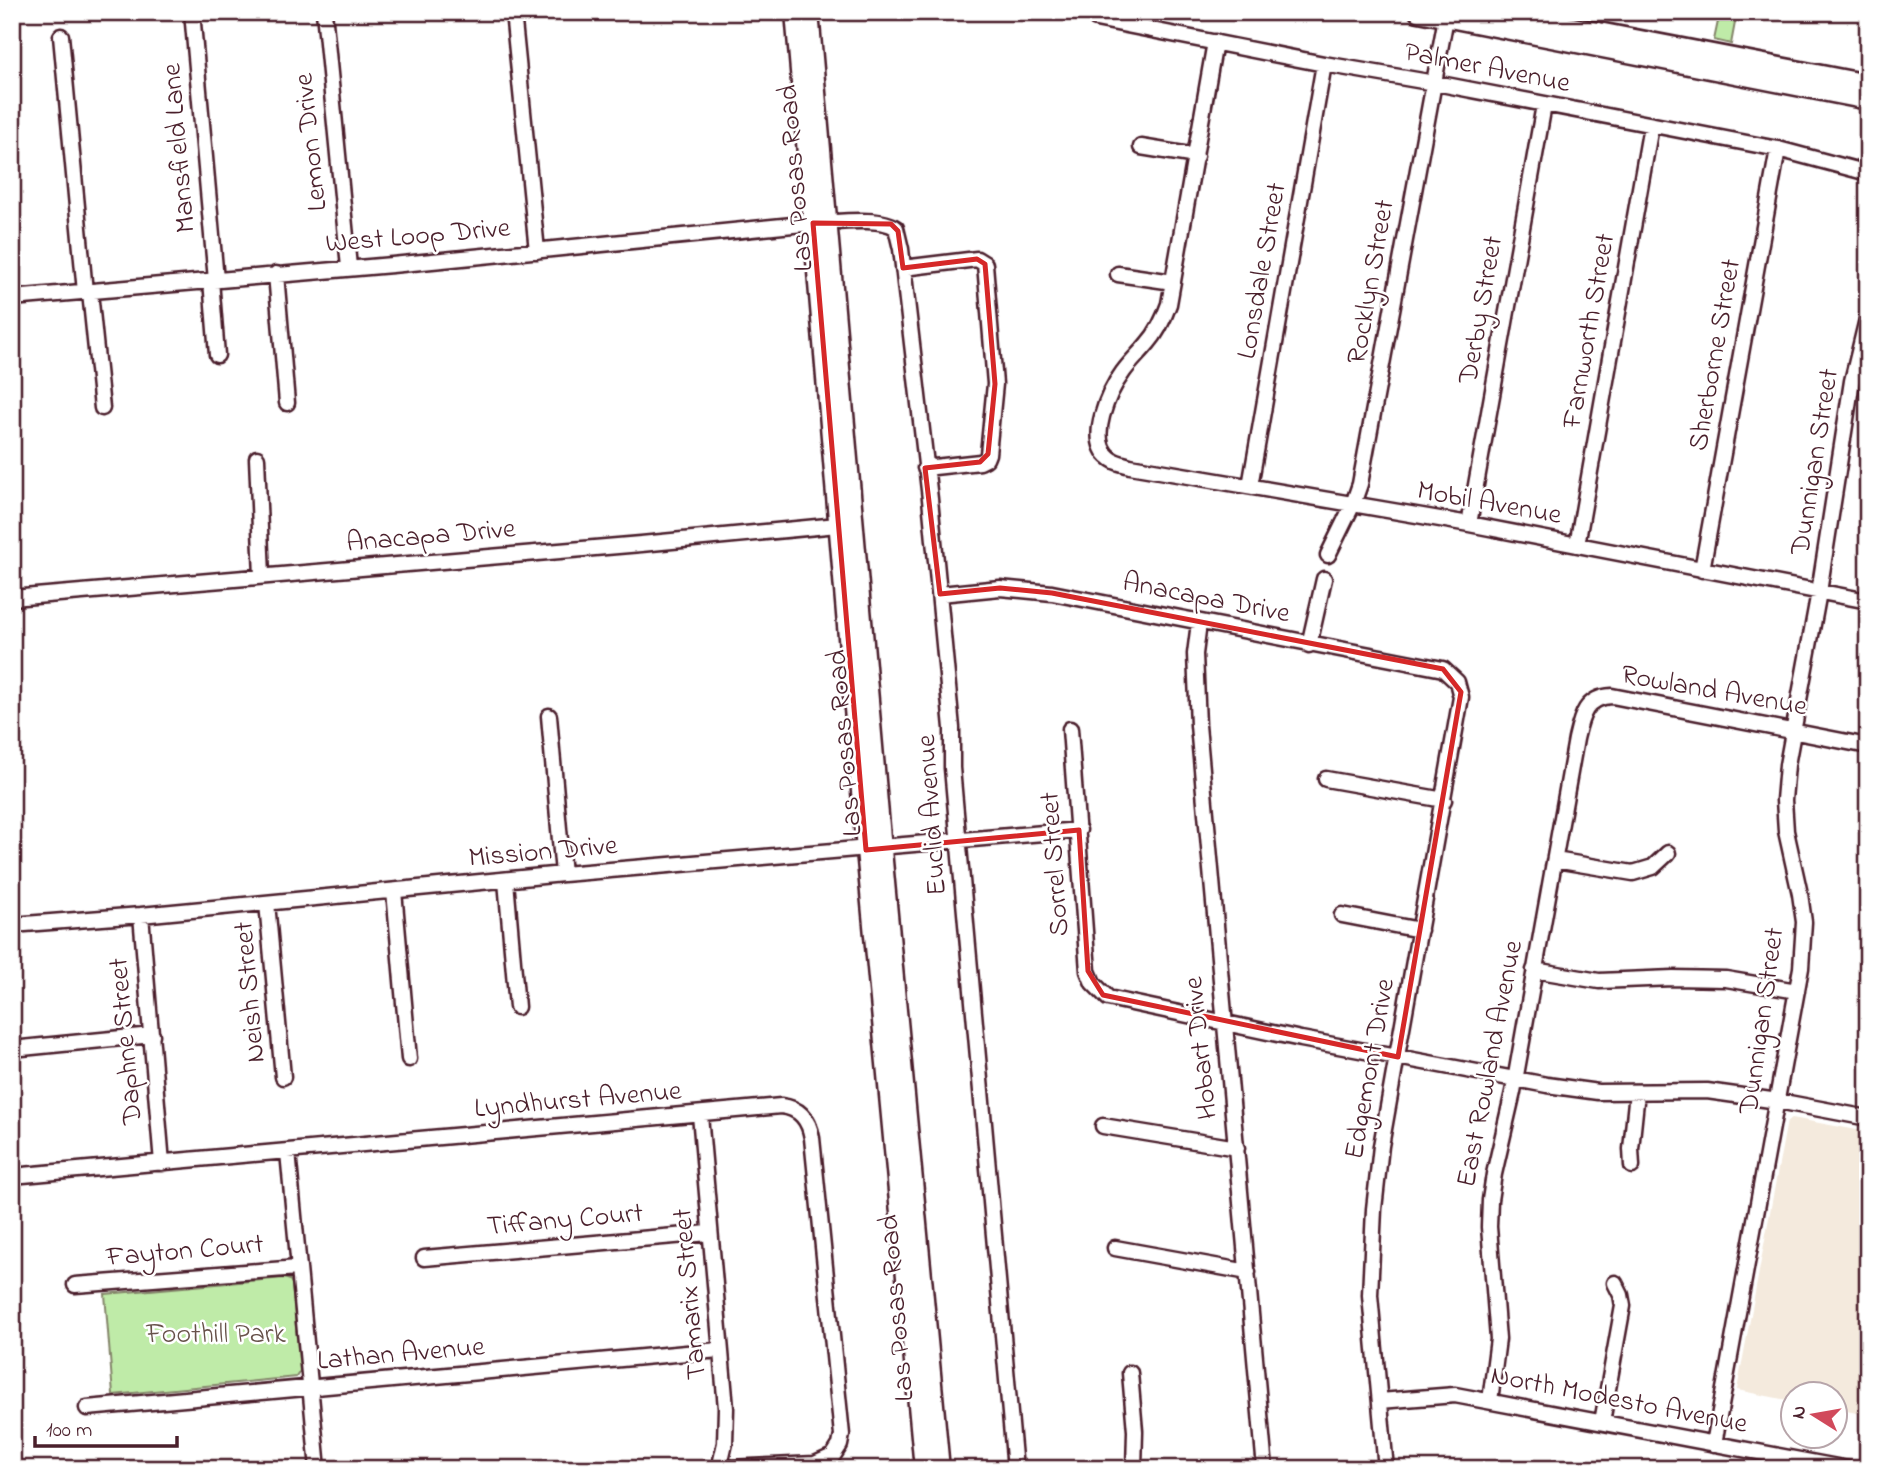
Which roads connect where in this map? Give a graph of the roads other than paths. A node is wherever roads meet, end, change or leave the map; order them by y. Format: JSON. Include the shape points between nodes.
{"nodes":[{"id":1,"x":192,"y":12,"type":"edge"},
{"id":2,"x":324,"y":12,"type":"edge"},
{"id":3,"x":513,"y":12,"type":"edge"},
{"id":4,"x":795,"y":12,"type":"edge"},
{"id":5,"x":809,"y":12,"type":"edge"},
{"id":6,"x":1419,"y":12,"type":"edge"},
{"id":7,"x":1495,"y":12,"type":"edge"},
{"id":8,"x":1446,"y":15,"type":"edge"},
{"id":9,"x":1096,"y":19,"type":"dead end"},
{"id":10,"x":61,"y":36,"type":"dead end"},
{"id":11,"x":1215,"y":42,"type":"junction"},
{"id":12,"x":1324,"y":64,"type":"junction"},
{"id":13,"x":1434,"y":83,"type":"junction"},
{"id":14,"x":1868,"y":84,"type":"edge"},
{"id":15,"x":1868,"y":100,"type":"edge"},
{"id":16,"x":1544,"y":105,"type":"junction"},
{"id":17,"x":1651,"y":126,"type":"junction"},
{"id":18,"x":1141,"y":146,"type":"dead end"},
{"id":19,"x":1778,"y":149,"type":"junction"},
{"id":20,"x":1196,"y":156,"type":"junction"},
{"id":21,"x":1868,"y":173,"type":"edge"},
{"id":22,"x":820,"y":223,"type":"junction"},
{"id":23,"x":537,"y":251,"type":"junction"},
{"id":24,"x":349,"y":267,"type":"junction"},
{"id":25,"x":903,"y":268,"type":"junction"},
{"id":26,"x":276,"y":274,"type":"junction"},
{"id":27,"x":1118,"y":274,"type":"dead end"},
{"id":28,"x":214,"y":280,"type":"junction"},
{"id":29,"x":1173,"y":282,"type":"junction"},
{"id":30,"x":87,"y":292,"type":"junction"},
{"id":31,"x":12,"y":299,"type":"edge"},
{"id":32,"x":1868,"y":315,"type":"edge"},
{"id":33,"x":217,"y":355,"type":"dead end"},
{"id":34,"x":287,"y":403,"type":"dead end"},
{"id":35,"x":102,"y":408,"type":"dead end"},
{"id":36,"x":257,"y":458,"type":"dead end"},
{"id":37,"x":925,"y":468,"type":"junction"},
{"id":38,"x":1250,"y":486,"type":"junction"},
{"id":39,"x":1353,"y":504,"type":"junction"},
{"id":40,"x":846,"y":524,"type":"junction"},
{"id":41,"x":1469,"y":524,"type":"junction"},
{"id":42,"x":1577,"y":545,"type":"junction"},
{"id":43,"x":1328,"y":555,"type":"dead end"},
{"id":44,"x":1702,"y":570,"type":"junction"},
{"id":45,"x":262,"y":576,"type":"junction"},
{"id":46,"x":1324,"y":579,"type":"dead end"},
{"id":47,"x":1819,"y":592,"type":"junction"},
{"id":48,"x":940,"y":594,"type":"junction"},
{"id":49,"x":12,"y":598,"type":"edge"},
{"id":50,"x":1868,"y":601,"type":"edge"},
{"id":51,"x":1199,"y":623,"type":"junction"},
{"id":52,"x":1309,"y":645,"type":"junction"},
{"id":53,"x":1457,"y":682,"type":"joint"},
{"id":54,"x":549,"y":716,"type":"dead end"},
{"id":55,"x":1070,"y":729,"type":"dead end"},
{"id":56,"x":1794,"y":731,"type":"junction"},
{"id":57,"x":1576,"y":739,"type":"joint"},
{"id":58,"x":1868,"y":746,"type":"edge"},
{"id":59,"x":1326,"y":779,"type":"dead end"},
{"id":60,"x":1444,"y":800,"type":"junction"},
{"id":61,"x":1079,"y":830,"type":"junction"},
{"id":62,"x":959,"y":839,"type":"junction"},
{"id":63,"x":874,"y":849,"type":"junction"},
{"id":64,"x":1668,"y":853,"type":"dead end"},
{"id":65,"x":1555,"y":860,"type":"junction"},
{"id":66,"x":563,"y":874,"type":"junction"},
{"id":67,"x":506,"y":881,"type":"junction"},
{"id":68,"x":394,"y":891,"type":"junction"},
{"id":69,"x":267,"y":903,"type":"junction"},
{"id":70,"x":141,"y":915,"type":"junction"},
{"id":71,"x":1342,"y":915,"type":"dead end"},
{"id":72,"x":12,"y":925,"type":"edge"},
{"id":73,"x":1420,"y":930,"type":"junction"},
{"id":74,"x":1534,"y":970,"type":"junction"},
{"id":75,"x":1797,"y":991,"type":"junction"},
{"id":76,"x":517,"y":1007,"type":"dead end"},
{"id":77,"x":1224,"y":1024,"type":"junction"},
{"id":78,"x":152,"y":1035,"type":"junction"},
{"id":79,"x":12,"y":1049,"type":"edge"},
{"id":80,"x":1398,"y":1057,"type":"junction"},
{"id":81,"x":409,"y":1059,"type":"dead end"},
{"id":82,"x":283,"y":1077,"type":"dead end"},
{"id":83,"x":1515,"y":1079,"type":"junction"},
{"id":84,"x":1637,"y":1092,"type":"junction"},
{"id":85,"x":1778,"y":1101,"type":"junction"},
{"id":86,"x":700,"y":1115,"type":"junction"},
{"id":87,"x":1868,"y":1118,"type":"edge"},
{"id":88,"x":1103,"y":1126,"type":"dead end"},
{"id":89,"x":1237,"y":1148,"type":"junction"},
{"id":90,"x":288,"y":1152,"type":"junction"},
{"id":91,"x":162,"y":1163,"type":"junction"},
{"id":92,"x":1632,"y":1166,"type":"dead end"},
{"id":93,"x":12,"y":1176,"type":"edge"},
{"id":94,"x":709,"y":1233,"type":"junction"},
{"id":95,"x":1115,"y":1248,"type":"dead end"},
{"id":96,"x":424,"y":1258,"type":"dead end"},
{"id":97,"x":298,"y":1268,"type":"junction"},
{"id":98,"x":1248,"y":1272,"type":"junction"},
{"id":99,"x":1615,"y":1283,"type":"dead end"},
{"id":100,"x":75,"y":1285,"type":"dead end"},
{"id":101,"x":719,"y":1350,"type":"junction"},
{"id":102,"x":1130,"y":1373,"type":"dead end"},
{"id":103,"x":311,"y":1388,"type":"junction"},
{"id":104,"x":1380,"y":1401,"type":"junction"},
{"id":105,"x":1490,"y":1401,"type":"junction"},
{"id":106,"x":87,"y":1408,"type":"dead end"},
{"id":107,"x":1602,"y":1422,"type":"junction"},
{"id":108,"x":1714,"y":1444,"type":"junction"},
{"id":109,"x":715,"y":1468,"type":"edge"},
{"id":110,"x":318,"y":1469,"type":"edge"},
{"id":111,"x":923,"y":1469,"type":"edge"},
{"id":112,"x":940,"y":1469,"type":"edge"},
{"id":113,"x":1015,"y":1469,"type":"edge"},
{"id":114,"x":1134,"y":1469,"type":"edge"},
{"id":115,"x":1265,"y":1469,"type":"edge"},
{"id":116,"x":1386,"y":1469,"type":"edge"},
{"id":117,"x":1848,"y":1469,"type":"edge"}],
"edges":[{"from":1,"to":28,"type":"street","name":"Mansfield Lane"},
{"from":2,"to":24,"type":"street","name":"Lemon Drive"},
{"from":3,"to":23,"type":"street"},
{"from":4,"to":22,"type":"main road","name":"Las Posas Road"},
{"from":5,"to":22,"type":"main road","name":"Las Posas Road"},
{"from":6,"to":8,"type":"main road"},
{"from":7,"to":14,"type":"main road"},
{"from":8,"to":13,"type":"street","name":"Rocklyn Street"},
{"from":8,"to":15,"type":"main road"},
{"from":9,"to":11,"type":"street","name":"Palmer Avenue"},
{"from":10,"to":30,"type":"street"},
{"from":11,"to":12,"type":"street","name":"Palmer Avenue"},
{"from":11,"to":20,"type":"street"},
{"from":12,"to":13,"type":"street","name":"Palmer Avenue"},
{"from":12,"to":38,"type":"street","name":"Lonsdale Street"},
{"from":13,"to":16,"type":"street","name":"Palmer Avenue"},
{"from":13,"to":39,"type":"street","name":"Rocklyn Street"},
{"from":16,"to":17,"type":"street","name":"Palmer Avenue"},
{"from":16,"to":41,"type":"street","name":"Derby Street"},
{"from":17,"to":19,"type":"street","name":"Palmer Avenue"},
{"from":17,"to":42,"type":"street","name":"Farnworth Street"},
{"from":18,"to":20,"type":"street"},
{"from":19,"to":21,"type":"street","name":"Palmer Avenue"},
{"from":19,"to":44,"type":"street","name":"Sherborne Street"},
{"from":20,"to":29,"type":"street"},
{"from":22,"to":23,"type":"street","name":"West Loop Drive"},
{"from":22,"to":25,"type":"street","name":"Euclid Avenue","via":[[894,226]]},
{"from":22,"to":40,"type":"main road","name":"Las Posas Road"},
{"from":23,"to":24,"type":"street","name":"West Loop Drive"},
{"from":24,"to":26,"type":"street","name":"West Loop Drive"},
{"from":25,"to":37,"type":"street","name":"Euclid Avenue"},
{"from":25,"to":37,"type":"street","via":[[977,259],[985,264],[995,384],[988,454],[980,461]]},
{"from":26,"to":28,"type":"street","name":"West Loop Drive"},
{"from":26,"to":34,"type":"street"},
{"from":27,"to":29,"type":"street"},
{"from":28,"to":30,"type":"street","name":"West Loop Drive"},
{"from":28,"to":33,"type":"street","name":"Mansfield Lane"},
{"from":29,"to":38,"type":"street","name":"Mobil Avenue","via":[[1159,327],[1108,398],[1100,442],[1114,461],[1130,466]]},
{"from":30,"to":31,"type":"street","name":"West Loop Drive"},
{"from":30,"to":35,"type":"street"},
{"from":32,"to":47,"type":"street","name":"Dunnigan Street","via":[[1852,381]]},
{"from":36,"to":45,"type":"street"},
{"from":37,"to":48,"type":"street","name":"Euclid Avenue"},
{"from":38,"to":39,"type":"street","name":"Mobil Avenue"},
{"from":39,"to":41,"type":"street","name":"Mobil Avenue"},
{"from":39,"to":43,"type":"street","name":"Rocklyn Street"},
{"from":40,"to":45,"type":"street","name":"Anacapa Drive"},
{"from":40,"to":63,"type":"main road","name":"Las Posas Road"},
{"from":41,"to":42,"type":"street","name":"Mobil Avenue"},
{"from":42,"to":44,"type":"street","name":"Mobil Avenue"},
{"from":44,"to":47,"type":"street","name":"Mobil Avenue"},
{"from":45,"to":49,"type":"street","name":"Anacapa Drive"},
{"from":46,"to":52,"type":"street"},
{"from":47,"to":50,"type":"street","name":"Mobil Avenue"},
{"from":47,"to":56,"type":"street","name":"Dunnigan Street"},
{"from":48,"to":51,"type":"street","name":"Anacapa Drive","via":[[1027,589]]},
{"from":48,"to":62,"type":"street","name":"Euclid Avenue"},
{"from":51,"to":52,"type":"street","name":"Anacapa Drive"},
{"from":51,"to":77,"type":"street","name":"Hobart Drive","via":[[1196,690]]},
{"from":52,"to":53,"type":"street","name":"Anacapa Drive","via":[[1443,669]]},
{"from":53,"to":60,"type":"street","name":"Edgemont Drive","via":[[1461,697]]},
{"from":54,"to":66,"type":"street"},
{"from":55,"to":61,"type":"street","name":"Sorrel Street"},
{"from":56,"to":57,"type":"street","name":"Rowland Avenue","via":[[1605,696],[1584,711]]},
{"from":56,"to":58,"type":"street","name":"Rowland Avenue"},
{"from":56,"to":75,"type":"street","name":"Dunnigan Street","via":[[1784,800],[1804,922]]},
{"from":57,"to":65,"type":"street","name":"East Rowland Avenue"},
{"from":59,"to":60,"type":"street"},
{"from":60,"to":73,"type":"street","name":"Edgemont Drive"},
{"from":61,"to":62,"type":"street","name":"Mission Drive"},
{"from":61,"to":77,"type":"street","name":"Sorrel Street","via":[[1088,971],[1099,992],[1108,998]]},
{"from":62,"to":63,"type":"street","name":"Mission Drive"},
{"from":62,"to":113,"type":"street","name":"Euclid Avenue"},
{"from":63,"to":66,"type":"street","name":"Mission Drive"},
{"from":63,"to":111,"type":"main road","name":"Las Posas Road"},
{"from":63,"to":112,"type":"main road","name":"Las Posas Road"},
{"from":64,"to":65,"type":"street","via":[[1653,867],[1633,873]]},
{"from":65,"to":74,"type":"street","name":"East Rowland Avenue"},
{"from":66,"to":67,"type":"street","name":"Mission Drive"},
{"from":67,"to":68,"type":"street","name":"Mission Drive"},
{"from":67,"to":76,"type":"street"},
{"from":68,"to":69,"type":"street","name":"Mission Drive"},
{"from":68,"to":81,"type":"street"},
{"from":69,"to":70,"type":"street","name":"Mission Drive"},
{"from":69,"to":82,"type":"street","name":"Neish Street"},
{"from":70,"to":72,"type":"street","name":"Mission Drive"},
{"from":70,"to":78,"type":"street","name":"Daphne Street"},
{"from":71,"to":73,"type":"street"},
{"from":73,"to":80,"type":"street","name":"Edgemont Drive"},
{"from":74,"to":75,"type":"street","via":[[1599,981],[1726,979]]},
{"from":74,"to":83,"type":"street","name":"East Rowland Avenue"},
{"from":75,"to":85,"type":"street","name":"Dunnigan Street"},
{"from":77,"to":80,"type":"street"},
{"from":77,"to":89,"type":"street","name":"Hobart Drive"},
{"from":78,"to":79,"type":"street"},
{"from":78,"to":91,"type":"street","name":"Daphne Street"},
{"from":80,"to":83,"type":"street"},
{"from":80,"to":104,"type":"street","name":"Edgemont Drive","via":[[1381,1146],[1371,1253],[1370,1295]]},
{"from":83,"to":84,"type":"street","via":[[1583,1090]]},
{"from":83,"to":105,"type":"street","name":"East Rowland Avenue","via":[[1490,1200],[1498,1339]]},
{"from":84,"to":85,"type":"street","via":[[1707,1091]]},
{"from":84,"to":92,"type":"street"},
{"from":85,"to":87,"type":"street"},
{"from":85,"to":108,"type":"street","name":"Dunnigan Street"},
{"from":86,"to":90,"type":"street","name":"Lyndhurst Avenue"},
{"from":86,"to":94,"type":"street","name":"Tamarix Street"},
{"from":86,"to":109,"type":"street","name":"Lyndhurst Avenue","via":[[781,1107],[799,1112],[808,1123],[842,1432],[835,1453],[815,1464]]},
{"from":88,"to":89,"type":"street"},
{"from":89,"to":98,"type":"street","name":"Hobart Drive"},
{"from":90,"to":91,"type":"street","name":"Lyndhurst Avenue"},
{"from":90,"to":97,"type":"street"},
{"from":91,"to":93,"type":"street","name":"Lyndhurst Avenue"},
{"from":94,"to":96,"type":"street","name":"Tiffany Court"},
{"from":94,"to":101,"type":"street","name":"Tamarix Street"},
{"from":95,"to":98,"type":"street"},
{"from":97,"to":100,"type":"street","name":"Fayton Court"},
{"from":97,"to":103,"type":"street"},
{"from":98,"to":115,"type":"street","name":"Hobart Drive"},
{"from":99,"to":107,"type":"street","via":[[1623,1306]]},
{"from":101,"to":103,"type":"street","name":"Lathan Avenue"},
{"from":101,"to":109,"type":"street","name":"Tamarix Street","via":[[726,1425]]},
{"from":102,"to":114,"type":"street"},
{"from":103,"to":106,"type":"street","name":"Lathan Avenue"},
{"from":103,"to":110,"type":"street"},
{"from":104,"to":105,"type":"street","name":"North Modesto Avenue","via":[[1438,1395]]},
{"from":104,"to":116,"type":"street","name":"Edgemont Drive"},
{"from":105,"to":107,"type":"street","name":"North Modesto Avenue"},
{"from":107,"to":108,"type":"street","name":"North Modesto Avenue"},
{"from":108,"to":117,"type":"street","name":"North Modesto Avenue"}]}
